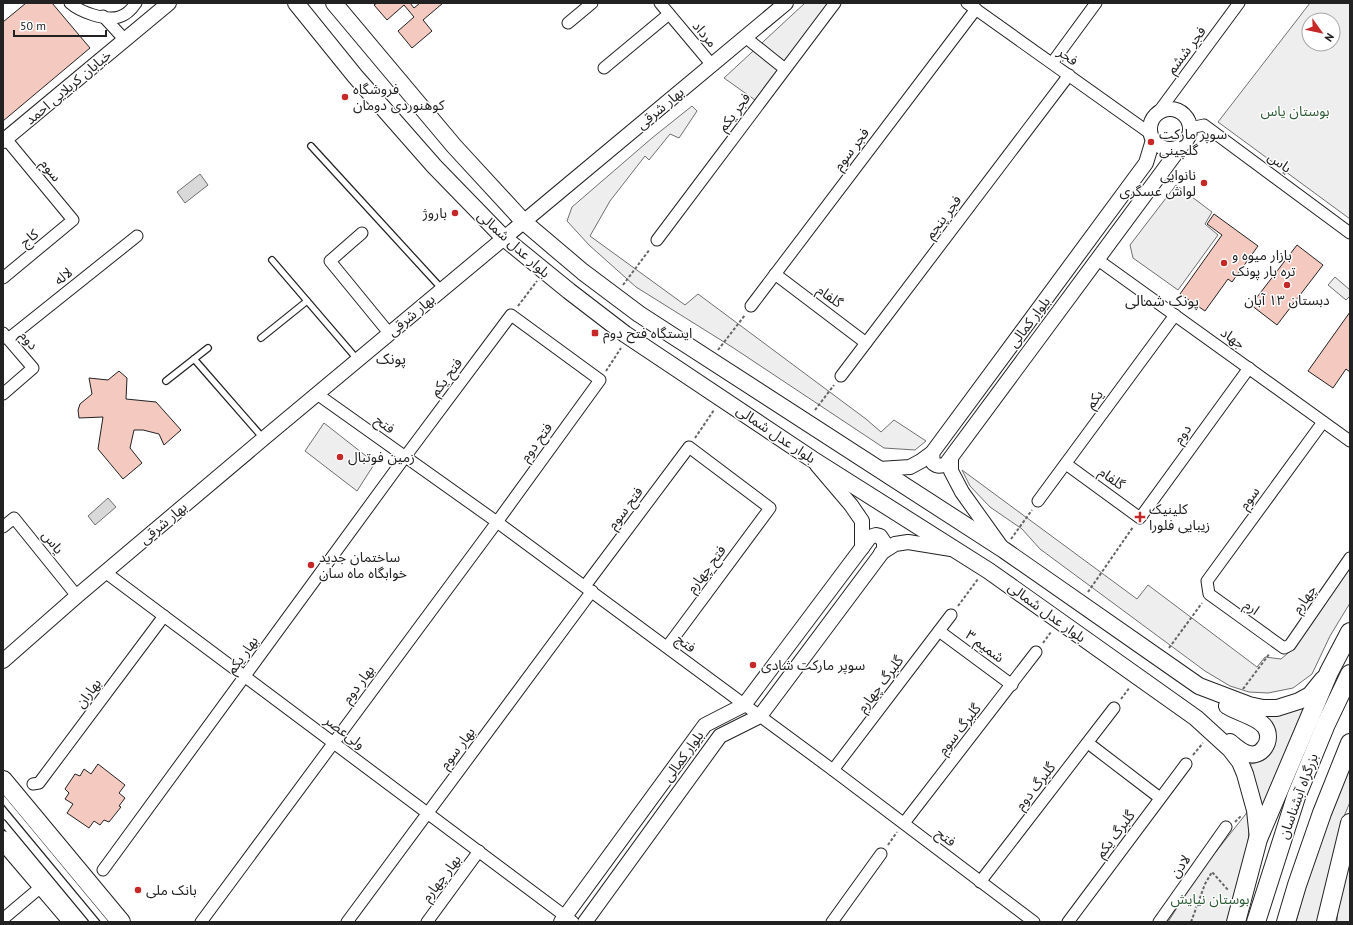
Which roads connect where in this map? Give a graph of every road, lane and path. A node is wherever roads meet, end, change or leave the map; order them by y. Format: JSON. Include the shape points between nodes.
{"nodes":[{"id":1,"x":70,"y":3,"type":"edge"},
{"id":2,"x":136,"y":3,"type":"edge"},
{"id":3,"x":169,"y":3,"type":"edge"},
{"id":4,"x":296,"y":3,"type":"edge"},
{"id":5,"x":334,"y":3,"type":"edge"},
{"id":6,"x":592,"y":3,"type":"edge"},
{"id":7,"x":660,"y":3,"type":"edge"},
{"id":8,"x":835,"y":3,"type":"edge"},
{"id":9,"x":1096,"y":3,"type":"edge"},
{"id":10,"x":1239,"y":3,"type":"edge"},
{"id":11,"x":778,"y":5,"type":"edge"},
{"id":12,"x":971,"y":6,"type":"edge"},
{"id":13,"x":669,"y":14,"type":"junction"},
{"id":14,"x":103,"y":16,"type":"junction"},
{"id":15,"x":568,"y":23,"type":"dead end"},
{"id":16,"x":745,"y":37,"type":"junction"},
{"id":17,"x":125,"y":40,"type":"junction"},
{"id":18,"x":1052,"y":63,"type":"junction"},
{"id":19,"x":712,"y":65,"type":"junction"},
{"id":20,"x":604,"y":68,"type":"dead end"},
{"id":21,"x":785,"y":69,"type":"junction"},
{"id":22,"x":1068,"y":75,"type":"junction"},
{"id":23,"x":1156,"y":114,"type":"junction"},
{"id":24,"x":1190,"y":128,"type":"junction"},
{"id":25,"x":1152,"y":137,"type":"junction"},
{"id":26,"x":5,"y":140,"type":"edge"},
{"id":27,"x":1182,"y":145,"type":"junction"},
{"id":28,"x":311,"y":146,"type":"dead end"},
{"id":29,"x":73,"y":220,"type":"joint"},
{"id":30,"x":524,"y":222,"type":"junction"},
{"id":31,"x":362,"y":233,"type":"dead end"},
{"id":32,"x":1350,"y":233,"type":"edge"},
{"id":33,"x":137,"y":236,"type":"dead end"},
{"id":34,"x":504,"y":238,"type":"junction"},
{"id":35,"x":657,"y":240,"type":"joint"},
{"id":36,"x":272,"y":260,"type":"dead end"},
{"id":37,"x":1098,"y":260,"type":"junction"},
{"id":38,"x":544,"y":272,"type":"junction"},
{"id":39,"x":775,"y":274,"type":"junction"},
{"id":40,"x":3,"y":278,"type":"edge"},
{"id":41,"x":442,"y":289,"type":"junction"},
{"id":42,"x":615,"y":296,"type":"junction"},
{"id":43,"x":307,"y":301,"type":"junction"},
{"id":44,"x":751,"y":306,"type":"joint"},
{"id":45,"x":511,"y":315,"type":"junction"},
{"id":46,"x":1175,"y":315,"type":"junction"},
{"id":47,"x":389,"y":333,"type":"junction"},
{"id":48,"x":6,"y":336,"type":"edge"},
{"id":49,"x":629,"y":337,"type":"junction"},
{"id":50,"x":262,"y":338,"type":"dead end"},
{"id":51,"x":866,"y":342,"type":"junction"},
{"id":52,"x":208,"y":348,"type":"dead end"},
{"id":53,"x":194,"y":360,"type":"junction"},
{"id":54,"x":357,"y":360,"type":"junction"},
{"id":55,"x":710,"y":360,"type":"junction"},
{"id":56,"x":1249,"y":368,"type":"junction"},
{"id":57,"x":841,"y":376,"type":"joint"},
{"id":58,"x":600,"y":380,"type":"junction"},
{"id":59,"x":166,"y":382,"type":"dead end"},
{"id":60,"x":3,"y":394,"type":"edge"},
{"id":61,"x":317,"y":394,"type":"junction"},
{"id":62,"x":722,"y":399,"type":"junction"},
{"id":63,"x":806,"y":422,"type":"junction"},
{"id":64,"x":1323,"y":422,"type":"junction"},
{"id":65,"x":263,"y":438,"type":"junction"},
{"id":66,"x":1350,"y":441,"type":"edge"},
{"id":67,"x":689,"y":447,"type":"junction"},
{"id":68,"x":932,"y":453,"type":"junction"},
{"id":69,"x":405,"y":457,"type":"junction"},
{"id":70,"x":812,"y":459,"type":"junction"},
{"id":71,"x":949,"y":461,"type":"junction"},
{"id":72,"x":1066,"y":464,"type":"junction"},
{"id":73,"x":879,"y":469,"type":"junction"},
{"id":74,"x":1038,"y":501,"type":"joint"},
{"id":75,"x":1140,"y":518,"type":"junction"},
{"id":76,"x":497,"y":522,"type":"junction"},
{"id":77,"x":3,"y":527,"type":"edge"},
{"id":78,"x":866,"y":542,"type":"junction"},
{"id":79,"x":956,"y":550,"type":"junction"},
{"id":80,"x":1004,"y":550,"type":"junction"},
{"id":81,"x":882,"y":552,"type":"junction"},
{"id":82,"x":1350,"y":558,"type":"edge"},
{"id":83,"x":986,"y":569,"type":"junction"},
{"id":84,"x":106,"y":572,"type":"junction"},
{"id":85,"x":588,"y":589,"type":"junction"},
{"id":86,"x":1209,"y":594,"type":"junction"},
{"id":87,"x":77,"y":596,"type":"junction"},
{"id":88,"x":1081,"y":603,"type":"junction"},
{"id":89,"x":951,"y":615,"type":"joint"},
{"id":90,"x":164,"y":616,"type":"junction"},
{"id":91,"x":1060,"y":621,"type":"junction"},
{"id":92,"x":939,"y":631,"type":"junction"},
{"id":93,"x":1350,"y":632,"type":"edge"},
{"id":94,"x":1277,"y":644,"type":"junction"},
{"id":95,"x":666,"y":647,"type":"junction"},
{"id":96,"x":1036,"y":652,"type":"joint"},
{"id":97,"x":1160,"y":659,"type":"junction"},
{"id":98,"x":3,"y":661,"type":"edge"},
{"id":99,"x":1329,"y":672,"type":"junction"},
{"id":100,"x":1350,"y":674,"type":"edge"},
{"id":101,"x":245,"y":676,"type":"junction"},
{"id":102,"x":1138,"y":677,"type":"junction"},
{"id":103,"x":1012,"y":685,"type":"junction"},
{"id":104,"x":1199,"y":686,"type":"junction"},
{"id":105,"x":1235,"y":700,"type":"junction"},
{"id":106,"x":744,"y":705,"type":"junction"},
{"id":107,"x":1114,"y":708,"type":"joint"},
{"id":108,"x":760,"y":716,"type":"junction"},
{"id":109,"x":1196,"y":718,"type":"junction"},
{"id":110,"x":1211,"y":732,"type":"junction"},
{"id":111,"x":333,"y":742,"type":"junction"},
{"id":112,"x":1088,"y":743,"type":"junction"},
{"id":113,"x":1350,"y":743,"type":"edge"},
{"id":114,"x":1186,"y":764,"type":"joint"},
{"id":115,"x":833,"y":770,"type":"junction"},
{"id":116,"x":3,"y":780,"type":"edge"},
{"id":117,"x":33,"y":784,"type":"dead end"},
{"id":118,"x":1160,"y":798,"type":"junction"},
{"id":119,"x":3,"y":799,"type":"edge"},
{"id":120,"x":428,"y":813,"type":"junction"},
{"id":121,"x":3,"y":823,"type":"edge"},
{"id":122,"x":904,"y":823,"type":"junction"},
{"id":123,"x":1350,"y":823,"type":"edge"},
{"id":124,"x":1226,"y":827,"type":"dead end"},
{"id":125,"x":1258,"y":839,"type":"junction"},
{"id":126,"x":3,"y":840,"type":"edge"},
{"id":127,"x":479,"y":852,"type":"junction"},
{"id":128,"x":881,"y":854,"type":"joint"},
{"id":129,"x":103,"y":870,"type":"dead end"},
{"id":130,"x":980,"y":882,"type":"junction"},
{"id":131,"x":1335,"y":884,"type":"junction"},
{"id":132,"x":42,"y":886,"type":"junction"},
{"id":133,"x":1232,"y":894,"type":"dead end"},
{"id":134,"x":1021,"y":918,"type":"edge"},
{"id":135,"x":3,"y":919,"type":"edge"},
{"id":136,"x":567,"y":920,"type":"edge"},
{"id":137,"x":73,"y":922,"type":"edge"},
{"id":138,"x":85,"y":922,"type":"edge"},
{"id":139,"x":105,"y":922,"type":"edge"},
{"id":140,"x":121,"y":922,"type":"edge"},
{"id":141,"x":201,"y":922,"type":"edge"},
{"id":142,"x":347,"y":922,"type":"edge"},
{"id":143,"x":427,"y":922,"type":"edge"},
{"id":144,"x":585,"y":922,"type":"edge"},
{"id":145,"x":832,"y":922,"type":"edge"},
{"id":146,"x":1034,"y":922,"type":"edge"},
{"id":147,"x":1068,"y":922,"type":"edge"},
{"id":148,"x":1159,"y":922,"type":"edge"},
{"id":149,"x":1190,"y":922,"type":"edge"},
{"id":150,"x":1236,"y":922,"type":"edge"},
{"id":151,"x":1256,"y":922,"type":"edge"},
{"id":152,"x":1286,"y":922,"type":"edge"},
{"id":153,"x":1326,"y":922,"type":"edge"},
{"id":154,"x":1334,"y":922,"type":"edge"}],
"edges":[{"from":1,"to":14,"type":"street","via":[[85,12]]},
{"from":2,"to":14,"type":"street","via":[[119,17]]},
{"from":3,"to":17,"type":"street","name":"خیابان کربلایی احمد"},
{"from":4,"to":34,"type":"main road","name":"بلوار عدل شمالی","via":[[354,76],[434,166]]},
{"from":5,"to":30,"type":"main road","name":"بلوار عدل شمالی","via":[[454,146]]},
{"from":6,"to":15,"type":"street"},
{"from":7,"to":13,"type":"street","name":"مرداد"},
{"from":8,"to":21,"type":"street","name":"فجر یکم"},
{"from":9,"to":18,"type":"street"},
{"from":10,"to":23,"type":"street","name":"فجر ششم"},
{"from":11,"to":16,"type":"street","name":"بهار شرقی"},
{"from":12,"to":18,"type":"street","name":"فجر"},
{"from":12,"to":39,"type":"street","name":"فجر سوم"},
{"from":13,"to":19,"type":"street","name":"مرداد"},
{"from":13,"to":20,"type":"street"},
{"from":14,"to":17,"type":"street"},
{"from":16,"to":19,"type":"street","name":"بهار شرقی"},
{"from":16,"to":21,"type":"street"},
{"from":17,"to":26,"type":"street","name":"خیابان کربلایی احمد"},
{"from":18,"to":22,"type":"street","name":"فجر"},
{"from":19,"to":30,"type":"street","name":"بهار شرقی"},
{"from":21,"to":35,"type":"street","name":"فجر یکم"},
{"from":22,"to":25,"type":"street","name":"فجر"},
{"from":22,"to":51,"type":"street","name":"فجر پنجم"},
{"from":23,"to":24,"type":"street","via":[[1168,109],[1180,112],[1185,116]]},
{"from":23,"to":25,"type":"street","via":[[1151,123]]},
{"from":24,"to":27,"type":"street"},
{"from":24,"to":32,"type":"street","name":"یاس","via":[[1204,125]]},
{"from":25,"to":27,"type":"street","via":[[1163,148],[1170,149]]},
{"from":25,"to":68,"type":"street","name":"بلوار کمالی","via":[[1146,163]]},
{"from":26,"to":29,"type":"street","name":"سوم"},
{"from":27,"to":37,"type":"street","name":"بلوار کمالی"},
{"from":28,"to":41,"type":"lane"},
{"from":29,"to":40,"type":"street","name":"کاج"},
{"from":30,"to":34,"type":"street","name":"بهار شرقی"},
{"from":30,"to":42,"type":"main road","name":"بلوار عدل شمالی"},
{"from":31,"to":47,"type":"street","via":[[330,261]]},
{"from":33,"to":48,"type":"street","name":"لاله"},
{"from":34,"to":38,"type":"main road","name":"بلوار عدل شمالی"},
{"from":34,"to":41,"type":"street","name":"بهار شرقی"},
{"from":35,"to":42,"type":"path"},
{"from":36,"to":43,"type":"lane"},
{"from":37,"to":46,"type":"street","name":"جهاد"},
{"from":37,"to":71,"type":"street","name":"بلوار کمالی"},
{"from":38,"to":45,"type":"path"},
{"from":38,"to":49,"type":"main road","name":"بلوار عدل شمالی"},
{"from":39,"to":44,"type":"street","name":"فجر سوم"},
{"from":39,"to":51,"type":"street","name":"گلفام"},
{"from":41,"to":47,"type":"street","name":"بهار شرقی"},
{"from":42,"to":55,"type":"main road","name":"بلوار عدل شمالی"},
{"from":43,"to":50,"type":"lane"},
{"from":43,"to":54,"type":"lane"},
{"from":44,"to":55,"type":"path"},
{"from":45,"to":58,"type":"street"},
{"from":45,"to":69,"type":"street","name":"فتح یکم"},
{"from":46,"to":56,"type":"street","name":"جهاد"},
{"from":46,"to":72,"type":"street","name":"یکم"},
{"from":47,"to":54,"type":"street","name":"بهار شرقی"},
{"from":48,"to":60,"type":"street","name":"دوم","via":[[33,368]]},
{"from":49,"to":58,"type":"path"},
{"from":49,"to":62,"type":"main road","name":"بلوار عدل شمالی"},
{"from":51,"to":57,"type":"street","name":"فجر پنجم"},
{"from":52,"to":53,"type":"lane"},
{"from":53,"to":59,"type":"lane"},
{"from":53,"to":65,"type":"lane"},
{"from":54,"to":61,"type":"street","name":"بهار شرقی"},
{"from":55,"to":63,"type":"main road","name":"بلوار عدل شمالی"},
{"from":56,"to":64,"type":"street","name":"جهاد"},
{"from":56,"to":75,"type":"street","name":"دوم"},
{"from":57,"to":63,"type":"path"},
{"from":58,"to":76,"type":"street","name":"فتح دوم"},
{"from":61,"to":65,"type":"street","name":"بهار شرقی"},
{"from":61,"to":69,"type":"street","name":"فتح"},
{"from":62,"to":67,"type":"path"},
{"from":62,"to":70,"type":"main road","name":"بلوار عدل شمالی"},
{"from":63,"to":73,"type":"main road","name":"بلوار عدل شمالی"},
{"from":64,"to":66,"type":"street","name":"جهاد"},
{"from":64,"to":86,"type":"street","name":"سوم","via":[[1207,580]]},
{"from":65,"to":84,"type":"street","name":"بهار شرقی"},
{"from":67,"to":85,"type":"street","name":"فتح سوم"},
{"from":67,"to":95,"type":"street","name":"فتح چهارم","via":[[770,508]]},
{"from":68,"to":71,"type":"street","via":[[936,466]]},
{"from":68,"to":73,"type":"street","name":"بلوار کمالی","via":[[910,467]]},
{"from":69,"to":76,"type":"street","name":"فتح"},
{"from":69,"to":101,"type":"street","name":"بهار یکم"},
{"from":70,"to":78,"type":"street","via":[[862,521]]},
{"from":70,"to":79,"type":"main road","name":"بلوار عدل شمالی"},
{"from":71,"to":80,"type":"street","via":[[951,471],[962,492]]},
{"from":72,"to":74,"type":"street","name":"یکم"},
{"from":72,"to":75,"type":"street","name":"گلفام"},
{"from":73,"to":80,"type":"main road","name":"بلوار عدل شمالی"},
{"from":74,"to":80,"type":"path"},
{"from":75,"to":88,"type":"path"},
{"from":76,"to":85,"type":"street","name":"فتح"},
{"from":76,"to":111,"type":"street","name":"بهار دوم"},
{"from":77,"to":87,"type":"street","name":"یاس","via":[[14,518]]},
{"from":78,"to":81,"type":"street","via":[[876,535],[880,536],[884,542]]},
{"from":78,"to":106,"type":"street","name":"بلوار کمالی"},
{"from":79,"to":81,"type":"street","name":"بلوار کمالی","via":[[908,542],[895,544]]},
{"from":79,"to":83,"type":"main road","name":"بلوار عدل شمالی"},
{"from":80,"to":88,"type":"main road","name":"بلوار عدل شمالی"},
{"from":81,"to":108,"type":"street","name":"بلوار کمالی"},
{"from":82,"to":94,"type":"street","name":"چهارم","via":[[1290,645],[1284,648]]},
{"from":83,"to":89,"type":"path"},
{"from":83,"to":91,"type":"main road","name":"بلوار عدل شمالی"},
{"from":84,"to":87,"type":"street","name":"بهار شرقی"},
{"from":84,"to":90,"type":"street","name":"ولی‌عصر"},
{"from":85,"to":95,"type":"street","name":"فتح"},
{"from":85,"to":120,"type":"street","name":"بهار سوم"},
{"from":86,"to":94,"type":"street","name":"ارم"},
{"from":86,"to":97,"type":"path"},
{"from":87,"to":98,"type":"street","name":"بهار شرقی"},
{"from":88,"to":97,"type":"main road","name":"بلوار عدل شمالی"},
{"from":89,"to":92,"type":"street","name":"گلبرگ چهارم"},
{"from":90,"to":101,"type":"street","name":"ولی‌عصر"},
{"from":90,"to":117,"type":"street","name":"بهاران","via":[[39,783]]},
{"from":91,"to":96,"type":"path"},
{"from":91,"to":102,"type":"main road","name":"بلوار عدل شمالی"},
{"from":92,"to":103,"type":"street","name":"شمیم ۳"},
{"from":92,"to":115,"type":"street","name":"گلبرگ چهارم"},
{"from":93,"to":99,"type":"highway"},
{"from":94,"to":105,"type":"path"},
{"from":95,"to":106,"type":"street","name":"فتح"},
{"from":96,"to":103,"type":"street","name":"گلبرگ سوم"},
{"from":97,"to":104,"type":"main road","name":"بلوار عدل شمالی"},
{"from":99,"to":105,"type":"main road","name":"بلوار عدل شمالی","via":[[1310,695],[1277,708],[1263,708]]},
{"from":99,"to":125,"type":"highway"},
{"from":100,"to":151,"type":"highway","name":"بزرگراه آبشناسان","via":[[1296,797]]},
{"from":101,"to":111,"type":"street","name":"ولی‌عصر"},
{"from":101,"to":129,"type":"street","name":"بهار یکم"},
{"from":102,"to":107,"type":"path"},
{"from":102,"to":109,"type":"main road","name":"بلوار عدل شمالی"},
{"from":103,"to":122,"type":"street","name":"گلبرگ سوم"},
{"from":104,"to":105,"type":"main road","name":"بلوار عدل شمالی"},
{"from":104,"to":109,"type":"main road","via":[[1232,709],[1265,726],[1269,739],[1259,753],[1246,753]]},
{"from":106,"to":108,"type":"street","name":"فتح"},
{"from":106,"to":136,"type":"street","name":"بلوار کمالی","via":[[705,725]]},
{"from":107,"to":112,"type":"street","name":"گلبرگ دوم"},
{"from":108,"to":115,"type":"street","name":"فتح"},
{"from":108,"to":144,"type":"street","name":"بلوار کمالی","via":[[720,736]]},
{"from":109,"to":110,"type":"main road","name":"بلوار عدل شمالی"},
{"from":110,"to":114,"type":"path"},
{"from":110,"to":125,"type":"main road","name":"بلوار عدل شمالی","via":[[1240,762],[1255,810]]},
{"from":111,"to":120,"type":"street","name":"ولی‌عصر"},
{"from":111,"to":141,"type":"street","name":"بهار دوم"},
{"from":112,"to":118,"type":"street"},
{"from":112,"to":130,"type":"street","name":"گلبرگ دوم"},
{"from":113,"to":152,"type":"highway","name":"بزرگراه آبشناسان","via":[[1322,813]]},
{"from":114,"to":118,"type":"street","name":"گلبرگ یکم"},
{"from":115,"to":122,"type":"street","name":"فتح"},
{"from":116,"to":140,"type":"highway"},
{"from":118,"to":147,"type":"street","name":"گلبرگ یکم"},
{"from":119,"to":139,"type":"lane"},
{"from":120,"to":127,"type":"street","name":"ولی‌عصر"},
{"from":120,"to":142,"type":"street","name":"بهار سوم"},
{"from":121,"to":138,"type":"lane"},
{"from":122,"to":128,"type":"path"},
{"from":122,"to":130,"type":"street","name":"فتح"},
{"from":123,"to":131,"type":"highway"},
{"from":124,"to":148,"type":"street","name":"لادن"},
{"from":125,"to":150,"type":"highway"},
{"from":126,"to":132,"type":"highway"},
{"from":127,"to":136,"type":"street","name":"ولی‌عصر"},
{"from":127,"to":143,"type":"street","name":"بهار چهارم"},
{"from":128,"to":145,"type":"street"},
{"from":130,"to":134,"type":"street","name":"فتح"},
{"from":131,"to":153,"type":"highway"},
{"from":131,"to":154,"type":"street"},
{"from":132,"to":135,"type":"street"},
{"from":132,"to":137,"type":"highway"},
{"from":133,"to":149,"type":"path","via":[[1212,872]]},
{"from":134,"to":146,"type":"street","name":"فتح"}]}
